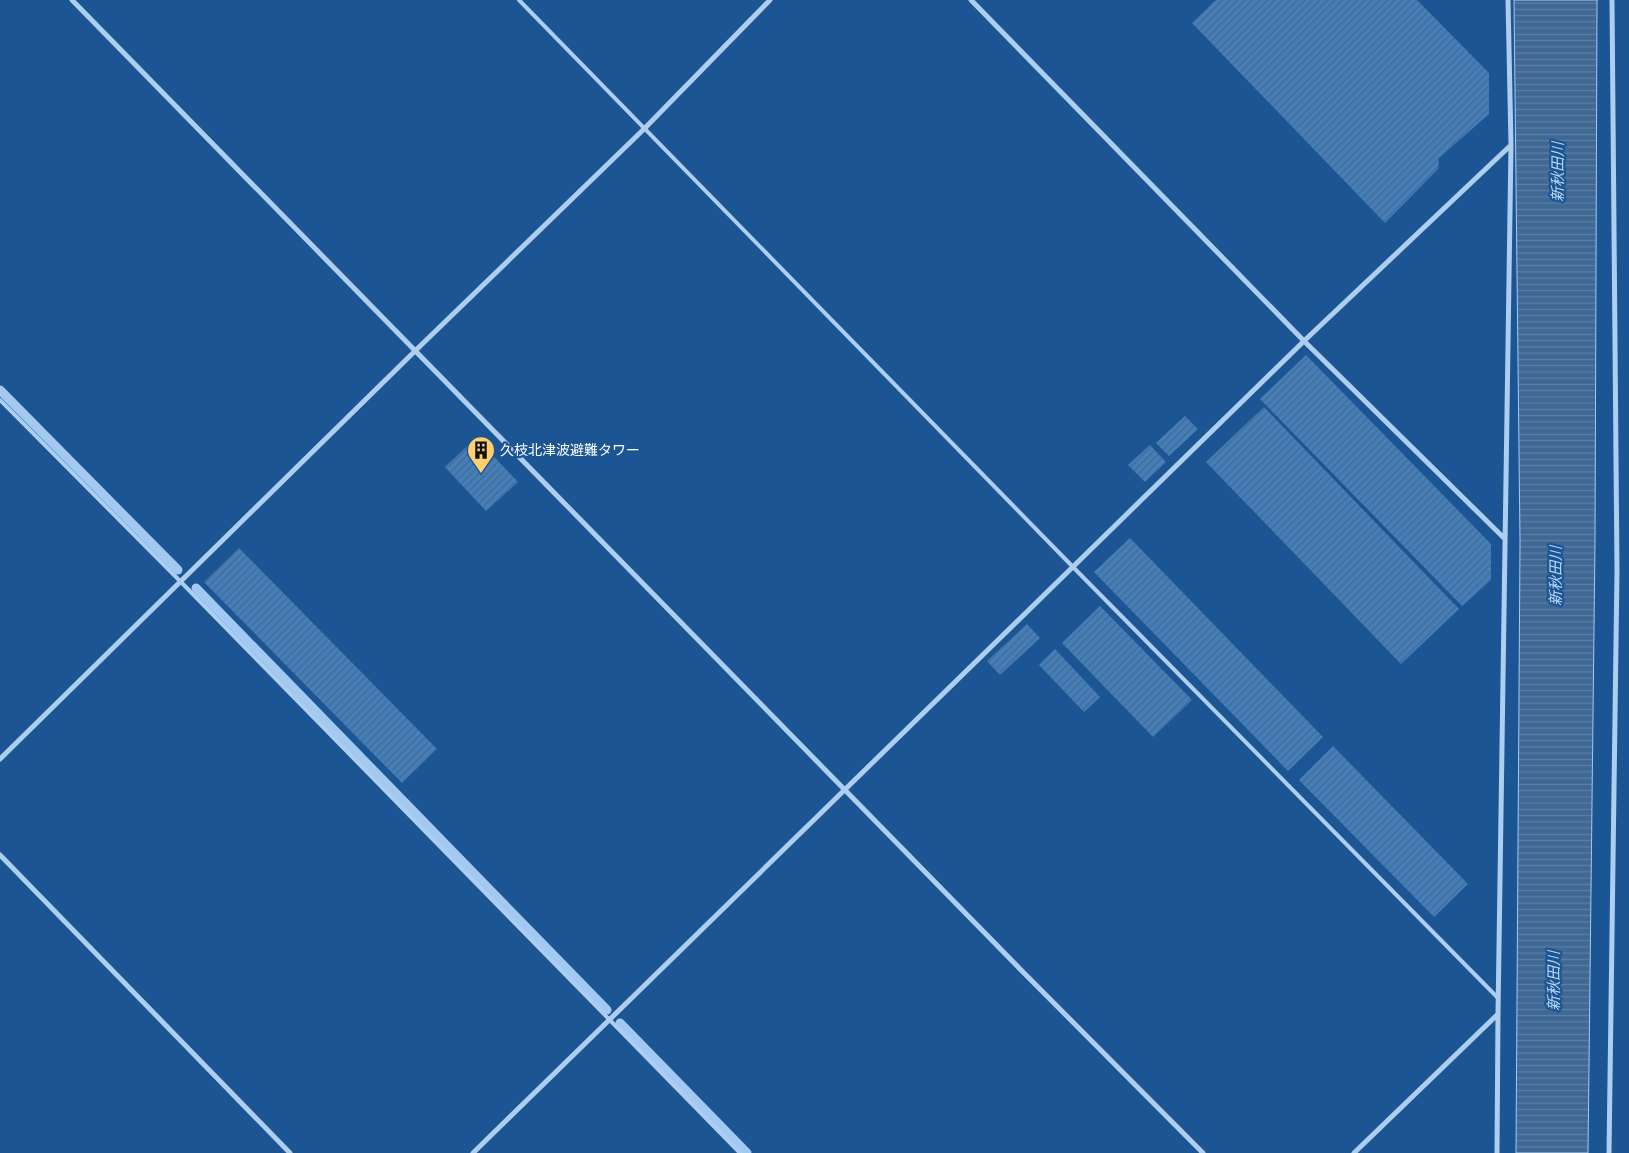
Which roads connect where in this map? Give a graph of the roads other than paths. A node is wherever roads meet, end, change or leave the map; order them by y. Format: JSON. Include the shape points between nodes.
{"nodes":[{"id":1,"x":72,"y":0,"type":"edge"},
{"id":2,"x":519,"y":0,"type":"edge"},
{"id":3,"x":770,"y":0,"type":"edge"},
{"id":4,"x":971,"y":0,"type":"edge"},
{"id":5,"x":1508,"y":0,"type":"edge"},
{"id":6,"x":1612,"y":0,"type":"edge"},
{"id":7,"x":644,"y":129,"type":"junction"},
{"id":8,"x":1511,"y":145,"type":"junction"},
{"id":9,"x":1304,"y":341,"type":"junction"},
{"id":10,"x":415,"y":351,"type":"junction"},
{"id":11,"x":0,"y":400,"type":"edge"},
{"id":12,"x":1505,"y":538,"type":"junction"},
{"id":13,"x":1073,"y":568,"type":"junction"},
{"id":14,"x":181,"y":582,"type":"junction"},
{"id":15,"x":0,"y":759,"type":"edge"},
{"id":16,"x":846,"y":790,"type":"junction"},
{"id":17,"x":0,"y":855,"type":"edge"},
{"id":18,"x":1499,"y":998,"type":"junction"},
{"id":19,"x":1498,"y":1014,"type":"junction"},
{"id":20,"x":609,"y":1018,"type":"junction"},
{"id":21,"x":290,"y":1153,"type":"edge"},
{"id":22,"x":473,"y":1153,"type":"edge"},
{"id":23,"x":740,"y":1153,"type":"edge"},
{"id":24,"x":1203,"y":1153,"type":"edge"},
{"id":25,"x":1354,"y":1153,"type":"edge"},
{"id":26,"x":1497,"y":1153,"type":"edge"},
{"id":27,"x":1609,"y":1153,"type":"edge"}],
"edges":[{"from":1,"to":10,"type":"street"},
{"from":2,"to":7,"type":"lane"},
{"from":3,"to":7,"type":"street"},
{"from":4,"to":9,"type":"street"},
{"from":5,"to":8,"type":"street"},
{"from":6,"to":27,"type":"street","via":[[1617,571]]},
{"from":7,"to":10,"type":"street"},
{"from":7,"to":13,"type":"lane"},
{"from":8,"to":9,"type":"street"},
{"from":8,"to":12,"type":"street"},
{"from":9,"to":12,"type":"street"},
{"from":9,"to":13,"type":"street"},
{"from":10,"to":14,"type":"street"},
{"from":10,"to":16,"type":"street"},
{"from":11,"to":14,"type":"lane"},
{"from":12,"to":18,"type":"street"},
{"from":13,"to":16,"type":"street"},
{"from":13,"to":18,"type":"lane"},
{"from":14,"to":15,"type":"street"},
{"from":14,"to":20,"type":"lane"},
{"from":16,"to":20,"type":"street"},
{"from":16,"to":24,"type":"street"},
{"from":17,"to":21,"type":"street"},
{"from":18,"to":19,"type":"street"},
{"from":19,"to":25,"type":"street"},
{"from":19,"to":26,"type":"street"},
{"from":20,"to":22,"type":"street"},
{"from":20,"to":23,"type":"lane"}]}
